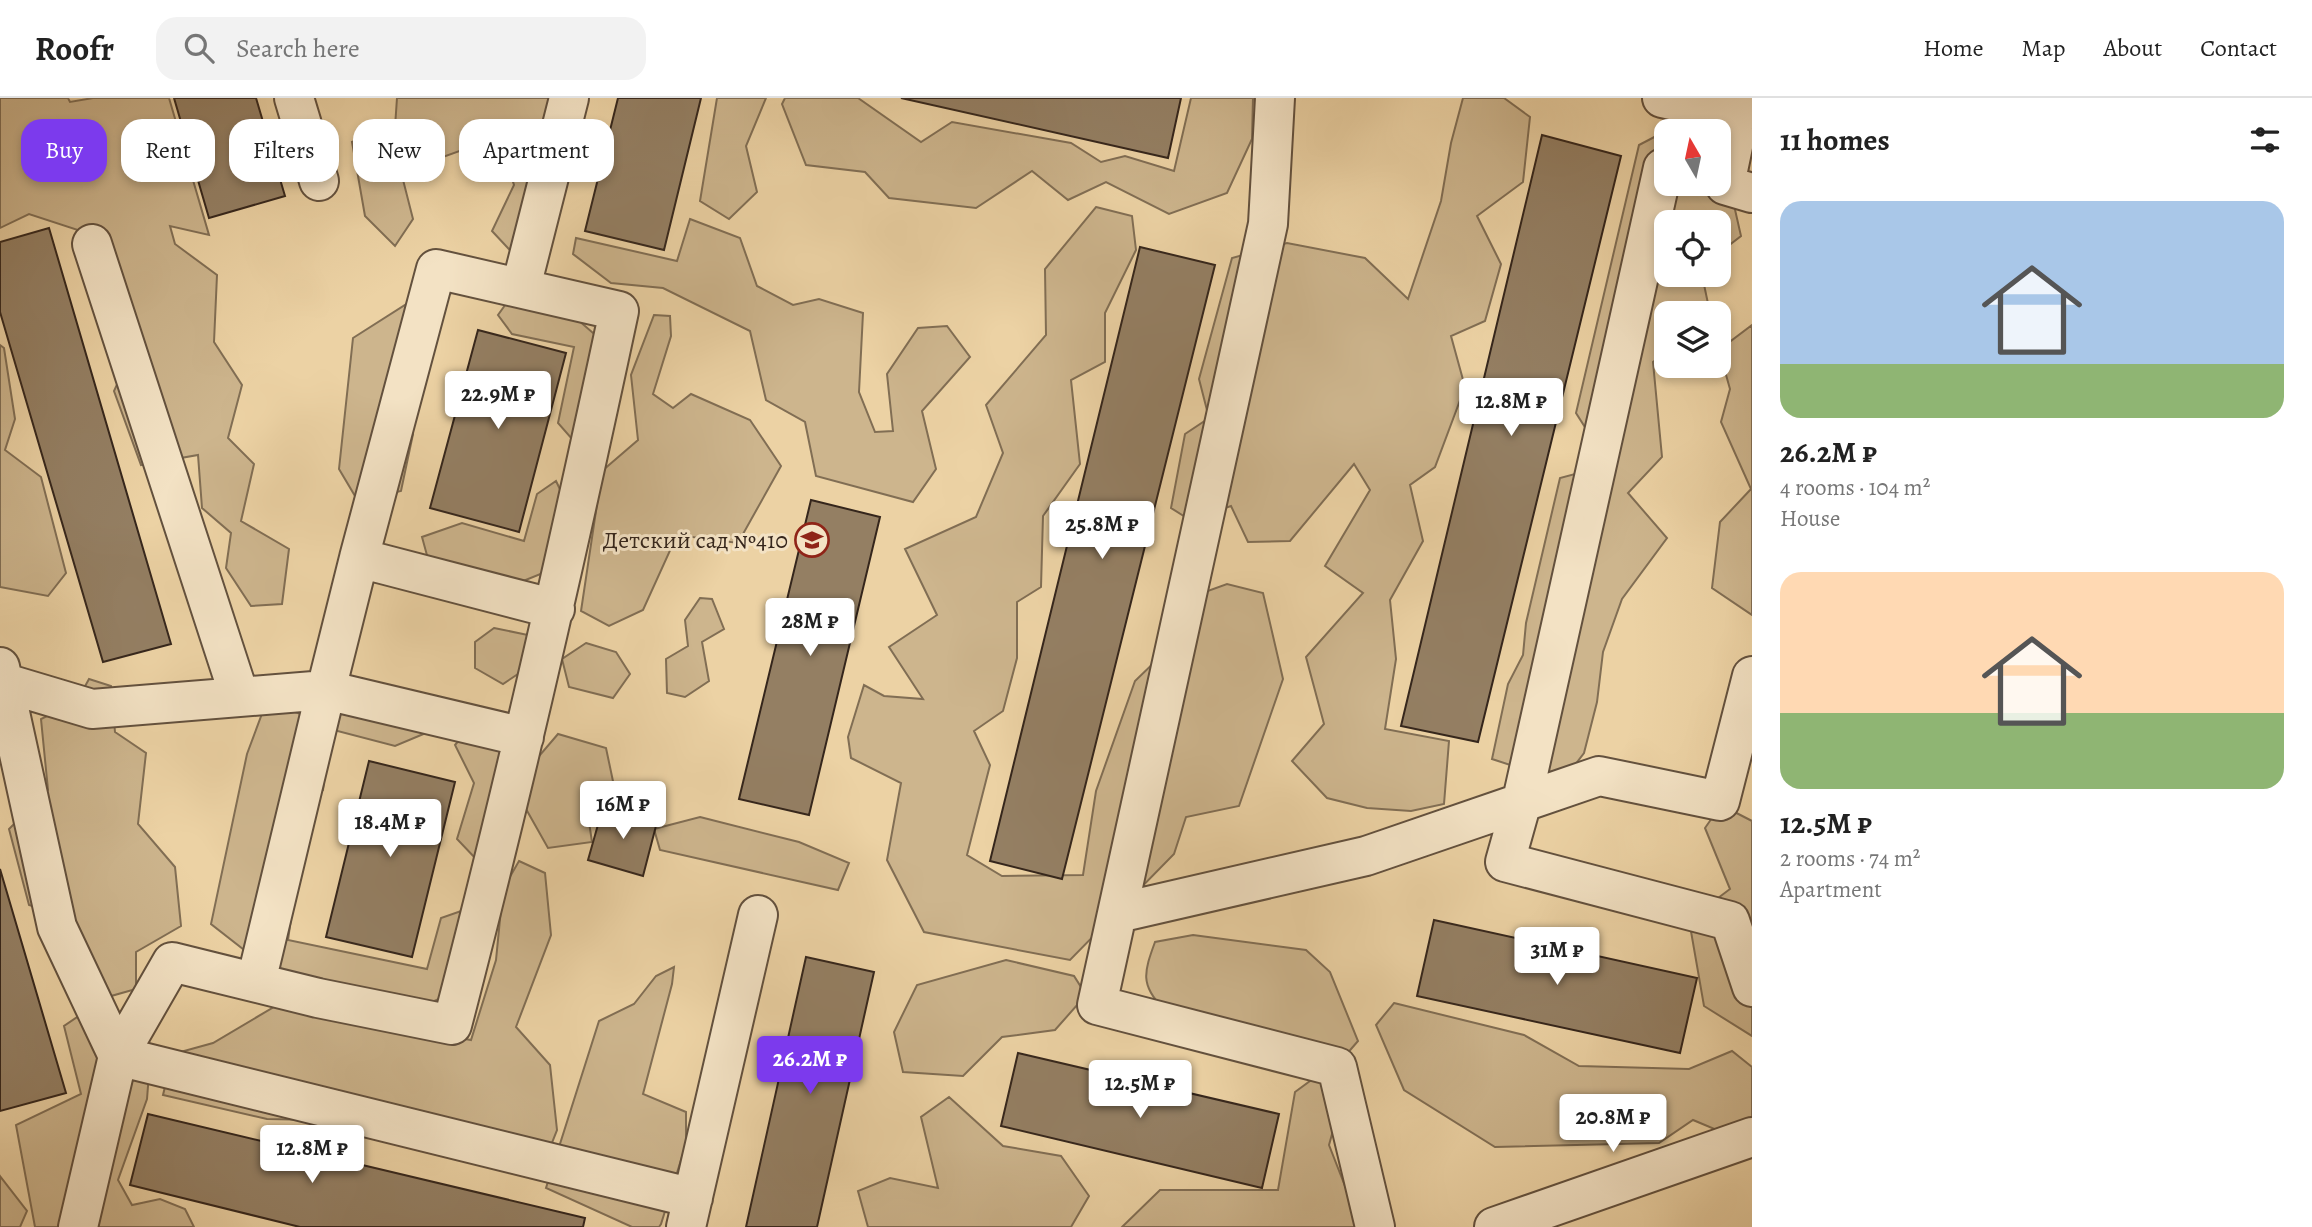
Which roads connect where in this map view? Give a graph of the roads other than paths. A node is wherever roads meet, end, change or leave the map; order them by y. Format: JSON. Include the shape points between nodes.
{"nodes":[{"id":1,"x":295,"y":98,"type":"edge"},
{"id":2,"x":569,"y":98,"type":"edge"},
{"id":3,"x":1275,"y":98,"type":"edge"},
{"id":4,"x":1662,"y":98,"type":"edge"},
{"id":5,"x":1741,"y":106,"type":"edge"},
{"id":6,"x":301,"y":119,"type":"edge"},
{"id":7,"x":1732,"y":187,"type":"edge"},
{"id":8,"x":1657,"y":196,"type":"edge"},
{"id":9,"x":92,"y":244,"type":"dead end"},
{"id":10,"x":521,"y":287,"type":"junction"},
{"id":11,"x":359,"y":558,"type":"junction"},
{"id":12,"x":555,"y":609,"type":"junction"},
{"id":13,"x":2,"y":675,"type":"edge"},
{"id":14,"x":1752,"y":676,"type":"edge"},
{"id":15,"x":327,"y":690,"type":"junction"},
{"id":16,"x":239,"y":695,"type":"junction"},
{"id":17,"x":524,"y":737,"type":"junction"},
{"id":18,"x":1521,"y":805,"type":"junction"},
{"id":19,"x":1118,"y":914,"type":"junction"},
{"id":20,"x":758,"y":915,"type":"dead end"},
{"id":21,"x":256,"y":982,"type":"junction"},
{"id":22,"x":1752,"y":988,"type":"edge"},
{"id":23,"x":118,"y":1056,"type":"junction"},
{"id":24,"x":1752,"y":1136,"type":"edge"},
{"id":25,"x":690,"y":1213,"type":"edge"},
{"id":26,"x":78,"y":1227,"type":"edge"},
{"id":27,"x":1376,"y":1227,"type":"edge"},
{"id":28,"x":1494,"y":1227,"type":"edge"}],
"edges":[{"from":1,"to":6,"type":"street"},
{"from":2,"to":10,"type":"street"},
{"from":3,"to":19,"type":"street","via":[[1268,224]]},
{"from":4,"to":5,"type":"street"},
{"from":5,"to":7,"type":"street"},
{"from":8,"to":18,"type":"street"},
{"from":9,"to":16,"type":"street"},
{"from":10,"to":11,"type":"street","via":[[436,269]]},
{"from":10,"to":12,"type":"street","via":[[619,311]]},
{"from":11,"to":12,"type":"street"},
{"from":11,"to":15,"type":"street"},
{"from":12,"to":17,"type":"street"},
{"from":13,"to":16,"type":"street","via":[[92,709]]},
{"from":13,"to":23,"type":"street","via":[[57,927]]},
{"from":14,"to":18,"type":"street","via":[[1720,801],[1599,776]]},
{"from":15,"to":16,"type":"street"},
{"from":15,"to":17,"type":"street"},
{"from":15,"to":21,"type":"street"},
{"from":17,"to":21,"type":"street","via":[[452,1025]]},
{"from":18,"to":19,"type":"street","via":[[1366,856]]},
{"from":18,"to":22,"type":"street","via":[[1505,862],[1730,921]]},
{"from":19,"to":27,"type":"street","via":[[1097,1005],[1337,1067]]},
{"from":20,"to":25,"type":"street"},
{"from":21,"to":23,"type":"street","via":[[172,962]]},
{"from":23,"to":25,"type":"street"},
{"from":23,"to":26,"type":"street"},
{"from":24,"to":28,"type":"street"}]}
